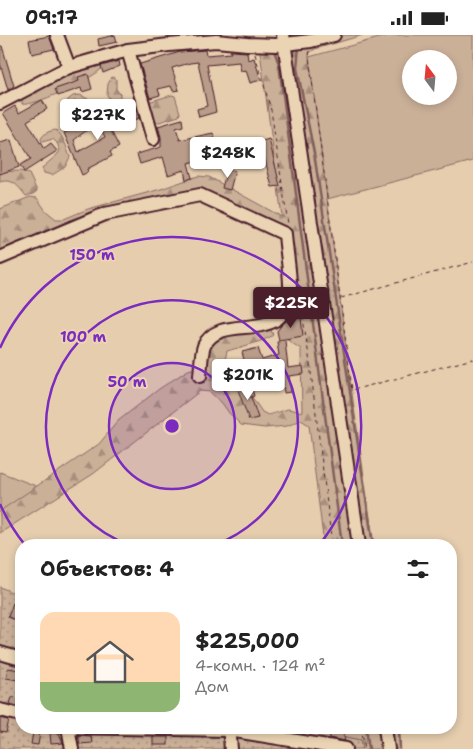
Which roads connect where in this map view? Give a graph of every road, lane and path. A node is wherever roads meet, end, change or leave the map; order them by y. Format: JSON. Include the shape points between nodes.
{"nodes":[{"id":1,"x":57,"y":35,"type":"edge"},
{"id":2,"x":334,"y":35,"type":"edge"},
{"id":3,"x":288,"y":42,"type":"edge"},
{"id":4,"x":128,"y":50,"type":"junction"},
{"id":5,"x":69,"y":67,"type":"junction"},
{"id":6,"x":0,"y":103,"type":"edge"},
{"id":7,"x":153,"y":139,"type":"dead end"},
{"id":8,"x":0,"y":258,"type":"edge"},
{"id":9,"x":473,"y":262,"type":"edge"},
{"id":10,"x":340,"y":298,"type":"junction"},
{"id":11,"x":473,"y":359,"type":"edge"},
{"id":12,"x":200,"y":376,"type":"dead end"},
{"id":13,"x":358,"y":539,"type":"edge"},
{"id":14,"x":0,"y":653,"type":"edge"},
{"id":15,"x":15,"y":657,"type":"edge"},
{"id":16,"x":0,"y":710,"type":"edge"},
{"id":17,"x":15,"y":714,"type":"edge"},
{"id":18,"x":68,"y":734,"type":"edge"},
{"id":19,"x":230,"y":734,"type":"edge"},
{"id":20,"x":258,"y":734,"type":"edge"},
{"id":21,"x":362,"y":734,"type":"edge"},
{"id":22,"x":386,"y":734,"type":"edge"},
{"id":23,"x":72,"y":749,"type":"edge"},
{"id":24,"x":231,"y":749,"type":"edge"},
{"id":25,"x":346,"y":749,"type":"edge"},
{"id":26,"x":365,"y":749,"type":"edge"},
{"id":27,"x":388,"y":749,"type":"edge"}],
"edges":[{"from":1,"to":5,"type":"street"},
{"from":2,"to":3,"type":"street"},
{"from":3,"to":4,"type":"street","via":[[216,41]]},
{"from":3,"to":10,"type":"path","via":[[309,57]]},
{"from":3,"to":13,"type":"street"},
{"from":4,"to":5,"type":"street"},
{"from":4,"to":7,"type":"street"},
{"from":5,"to":6,"type":"street"},
{"from":8,"to":12,"type":"street","via":[[105,214],[200,195],[285,234],[290,291],[286,309],[278,319],[268,323],[212,336],[204,346]]},
{"from":9,"to":10,"type":"path"},
{"from":10,"to":11,"type":"path","via":[[352,390]]},
{"from":14,"to":15,"type":"street"},
{"from":16,"to":17,"type":"street"},
{"from":18,"to":23,"type":"street"},
{"from":19,"to":24,"type":"street"},
{"from":20,"to":25,"type":"street"},
{"from":21,"to":26,"type":"path"},
{"from":22,"to":27,"type":"street"}]}
